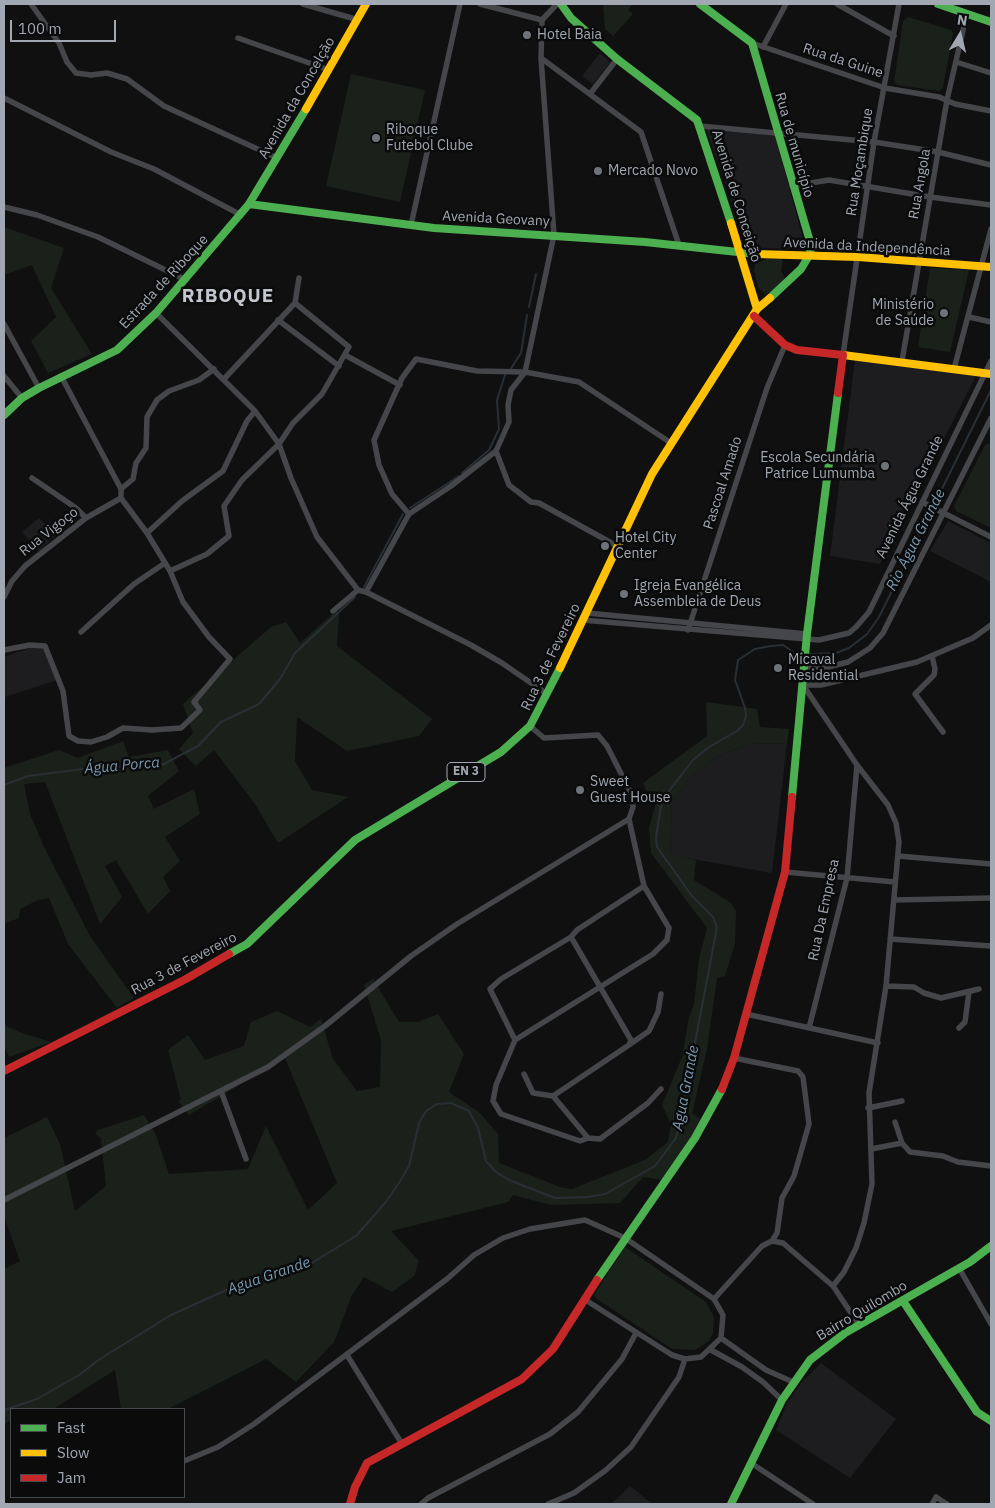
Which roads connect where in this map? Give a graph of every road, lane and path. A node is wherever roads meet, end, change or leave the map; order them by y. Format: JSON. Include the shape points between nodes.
{"nodes":[{"id":1,"x":31,"y":4,"type":"edge"},
{"id":2,"x":304,"y":4,"type":"edge"},
{"id":3,"x":366,"y":4,"type":"edge"},
{"id":4,"x":460,"y":4,"type":"edge"},
{"id":5,"x":480,"y":4,"type":"edge"},
{"id":6,"x":557,"y":4,"type":"edge"},
{"id":7,"x":561,"y":4,"type":"edge"},
{"id":8,"x":700,"y":4,"type":"edge"},
{"id":9,"x":786,"y":4,"type":"edge"},
{"id":10,"x":837,"y":4,"type":"edge"},
{"id":11,"x":899,"y":4,"type":"edge"},
{"id":12,"x":938,"y":4,"type":"edge"},
{"id":13,"x":967,"y":13,"type":"junction"},
{"id":14,"x":355,"y":19,"type":"junction"},
{"id":15,"x":542,"y":20,"type":"junction"},
{"id":16,"x":991,"y":22,"type":"edge"},
{"id":17,"x":894,"y":36,"type":"junction"},
{"id":18,"x":238,"y":38,"type":"dead end"},
{"id":19,"x":752,"y":43,"type":"junction"},
{"id":20,"x":763,"y":48,"type":"junction"},
{"id":21,"x":541,"y":58,"type":"junction"},
{"id":22,"x":617,"y":59,"type":"junction"},
{"id":23,"x":956,"y":62,"type":"junction"},
{"id":24,"x":329,"y":70,"type":"junction"},
{"id":25,"x":991,"y":73,"type":"edge"},
{"id":26,"x":885,"y":88,"type":"junction"},
{"id":27,"x":590,"y":94,"type":"junction"},
{"id":28,"x":4,"y":98,"type":"edge"},
{"id":29,"x":947,"y":100,"type":"junction"},
{"id":30,"x":991,"y":112,"type":"edge"},
{"id":31,"x":700,"y":126,"type":"junction"},
{"id":32,"x":778,"y":132,"type":"junction"},
{"id":33,"x":874,"y":142,"type":"junction"},
{"id":34,"x":938,"y":152,"type":"junction"},
{"id":35,"x":277,"y":158,"type":"junction"},
{"id":36,"x":991,"y":166,"type":"edge"},
{"id":37,"x":792,"y":186,"type":"junction"},
{"id":38,"x":867,"y":187,"type":"junction"},
{"id":39,"x":930,"y":197,"type":"junction"},
{"id":40,"x":249,"y":204,"type":"junction"},
{"id":41,"x":991,"y":204,"type":"edge"},
{"id":42,"x":4,"y":207,"type":"edge"},
{"id":43,"x":241,"y":215,"type":"junction"},
{"id":44,"x":411,"y":225,"type":"junction"},
{"id":45,"x":991,"y":230,"type":"edge"},
{"id":46,"x":554,"y":235,"type":"junction"},
{"id":47,"x":679,"y":245,"type":"junction"},
{"id":48,"x":741,"y":254,"type":"junction"},
{"id":49,"x":810,"y":254,"type":"junction"},
{"id":50,"x":858,"y":257,"type":"junction"},
{"id":51,"x":919,"y":262,"type":"junction"},
{"id":52,"x":982,"y":266,"type":"junction"},
{"id":53,"x":991,"y":267,"type":"edge"},
{"id":54,"x":299,"y":278,"type":"dead end"},
{"id":55,"x":186,"y":280,"type":"junction"},
{"id":56,"x":295,"y":303,"type":"junction"},
{"id":57,"x":755,"y":312,"type":"junction"},
{"id":58,"x":156,"y":313,"type":"junction"},
{"id":59,"x":969,"y":317,"type":"junction"},
{"id":60,"x":278,"y":320,"type":"junction"},
{"id":61,"x":991,"y":322,"type":"edge"},
{"id":62,"x":4,"y":324,"type":"edge"},
{"id":63,"x":786,"y":345,"type":"junction"},
{"id":64,"x":345,"y":354,"type":"junction"},
{"id":65,"x":843,"y":355,"type":"junction"},
{"id":66,"x":902,"y":361,"type":"junction"},
{"id":67,"x":991,"y":361,"type":"edge"},
{"id":68,"x":339,"y":366,"type":"junction"},
{"id":69,"x":214,"y":369,"type":"junction"},
{"id":70,"x":954,"y":369,"type":"junction"},
{"id":71,"x":525,"y":372,"type":"junction"},
{"id":72,"x":988,"y":374,"type":"edge"},
{"id":73,"x":4,"y":376,"type":"edge"},
{"id":74,"x":61,"y":376,"type":"junction"},
{"id":75,"x":224,"y":379,"type":"junction"},
{"id":76,"x":400,"y":384,"type":"junction"},
{"id":77,"x":39,"y":388,"type":"junction"},
{"id":78,"x":22,"y":398,"type":"junction"},
{"id":79,"x":255,"y":411,"type":"junction"},
{"id":80,"x":4,"y":415,"type":"edge"},
{"id":81,"x":991,"y":418,"type":"edge"},
{"id":82,"x":985,"y":430,"type":"junction"},
{"id":83,"x":991,"y":434,"type":"edge"},
{"id":84,"x":671,"y":443,"type":"junction"},
{"id":85,"x":279,"y":444,"type":"junction"},
{"id":86,"x":496,"y":451,"type":"junction"},
{"id":87,"x":32,"y":478,"type":"dead end"},
{"id":88,"x":121,"y":489,"type":"junction"},
{"id":89,"x":121,"y":498,"type":"junction"},
{"id":90,"x":924,"y":503,"type":"junction"},
{"id":91,"x":944,"y":513,"type":"junction"},
{"id":92,"x":409,"y":514,"type":"junction"},
{"id":93,"x":86,"y":518,"type":"junction"},
{"id":94,"x":147,"y":533,"type":"junction"},
{"id":95,"x":991,"y":537,"type":"edge"},
{"id":96,"x":617,"y":546,"type":"junction"},
{"id":97,"x":165,"y":563,"type":"junction"},
{"id":98,"x":170,"y":571,"type":"junction"},
{"id":99,"x":358,"y":590,"type":"junction"},
{"id":100,"x":366,"y":592,"type":"junction"},
{"id":101,"x":4,"y":597,"type":"edge"},
{"id":102,"x":332,"y":611,"type":"dead end"},
{"id":103,"x":585,"y":616,"type":"junction"},
{"id":104,"x":691,"y":623,"type":"junction"},
{"id":105,"x":991,"y":625,"type":"edge"},
{"id":106,"x":688,"y":630,"type":"junction"},
{"id":107,"x":81,"y":632,"type":"dead end"},
{"id":108,"x":807,"y":636,"type":"junction"},
{"id":109,"x":4,"y":650,"type":"edge"},
{"id":110,"x":932,"y":656,"type":"junction"},
{"id":111,"x":805,"y":667,"type":"junction"},
{"id":112,"x":803,"y":686,"type":"junction"},
{"id":113,"x":547,"y":694,"type":"junction"},
{"id":114,"x":530,"y":726,"type":"junction"},
{"id":115,"x":943,"y":732,"type":"dead end"},
{"id":116,"x":857,"y":765,"type":"junction"},
{"id":117,"x":629,"y":819,"type":"junction"},
{"id":118,"x":898,"y":856,"type":"junction"},
{"id":119,"x":991,"y":864,"type":"edge"},
{"id":120,"x":785,"y":872,"type":"junction"},
{"id":121,"x":847,"y":878,"type":"junction"},
{"id":122,"x":895,"y":882,"type":"junction"},
{"id":123,"x":644,"y":886,"type":"junction"},
{"id":124,"x":991,"y":898,"type":"edge"},
{"id":125,"x":894,"y":900,"type":"junction"},
{"id":126,"x":571,"y":937,"type":"junction"},
{"id":127,"x":890,"y":939,"type":"junction"},
{"id":128,"x":991,"y":946,"type":"edge"},
{"id":129,"x":886,"y":986,"type":"junction"},
{"id":130,"x":601,"y":988,"type":"junction"},
{"id":131,"x":979,"y":989,"type":"dead end"},
{"id":132,"x":969,"y":992,"type":"junction"},
{"id":133,"x":661,"y":994,"type":"dead end"},
{"id":134,"x":746,"y":1014,"type":"junction"},
{"id":135,"x":809,"y":1028,"type":"junction"},
{"id":136,"x":960,"y":1028,"type":"dead end"},
{"id":137,"x":515,"y":1040,"type":"junction"},
{"id":138,"x":878,"y":1043,"type":"junction"},
{"id":139,"x":630,"y":1046,"type":"junction"},
{"id":140,"x":734,"y":1058,"type":"junction"},
{"id":141,"x":4,"y":1071,"type":"edge"},
{"id":142,"x":524,"y":1074,"type":"dead end"},
{"id":143,"x":661,"y":1089,"type":"dead end"},
{"id":144,"x":220,"y":1091,"type":"junction"},
{"id":145,"x":553,"y":1096,"type":"junction"},
{"id":146,"x":902,"y":1101,"type":"dead end"},
{"id":147,"x":868,"y":1108,"type":"junction"},
{"id":148,"x":895,"y":1122,"type":"dead end"},
{"id":149,"x":588,"y":1138,"type":"junction"},
{"id":150,"x":902,"y":1143,"type":"junction"},
{"id":151,"x":871,"y":1149,"type":"junction"},
{"id":152,"x":246,"y":1160,"type":"dead end"},
{"id":153,"x":991,"y":1166,"type":"edge"},
{"id":154,"x":4,"y":1200,"type":"edge"},
{"id":155,"x":625,"y":1238,"type":"junction"},
{"id":156,"x":772,"y":1241,"type":"junction"},
{"id":157,"x":991,"y":1246,"type":"edge"},
{"id":158,"x":959,"y":1268,"type":"junction"},
{"id":159,"x":833,"y":1286,"type":"junction"},
{"id":160,"x":714,"y":1299,"type":"junction"},
{"id":161,"x":584,"y":1300,"type":"junction"},
{"id":162,"x":903,"y":1300,"type":"junction"},
{"id":163,"x":991,"y":1324,"type":"edge"},
{"id":164,"x":859,"y":1325,"type":"junction"},
{"id":165,"x":636,"y":1333,"type":"junction"},
{"id":166,"x":721,"y":1338,"type":"junction"},
{"id":167,"x":710,"y":1350,"type":"junction"},
{"id":168,"x":346,"y":1355,"type":"junction"},
{"id":169,"x":685,"y":1359,"type":"junction"},
{"id":170,"x":793,"y":1382,"type":"junction"},
{"id":171,"x":782,"y":1400,"type":"junction"},
{"id":172,"x":991,"y":1421,"type":"edge"},
{"id":173,"x":402,"y":1444,"type":"junction"},
{"id":174,"x":185,"y":1461,"type":"edge"},
{"id":175,"x":751,"y":1463,"type":"junction"},
{"id":176,"x":350,"y":1504,"type":"edge"},
{"id":177,"x":421,"y":1504,"type":"edge"},
{"id":178,"x":548,"y":1504,"type":"edge"},
{"id":179,"x":730,"y":1504,"type":"edge"},
{"id":180,"x":813,"y":1504,"type":"edge"},
{"id":181,"x":932,"y":1504,"type":"edge"},
{"id":182,"x":947,"y":1504,"type":"edge"}],
"edges":[{"from":1,"to":35,"type":"street","via":[[76,73],[107,73],[128,79],[164,106]]},
{"from":2,"to":14,"type":"street"},
{"from":3,"to":14,"type":"main road","name":"Avenida da Concelção"},
{"from":4,"to":44,"type":"street"},
{"from":5,"to":15,"type":"street"},
{"from":6,"to":15,"type":"street"},
{"from":7,"to":22,"type":"main road","name":"Avenida de Conceição","via":[[571,18]]},
{"from":8,"to":19,"type":"main road","name":"Rua da Guine"},
{"from":9,"to":20,"type":"street"},
{"from":10,"to":17,"type":"street"},
{"from":11,"to":17,"type":"street","name":"Rua Moçambique"},
{"from":12,"to":13,"type":"main road"},
{"from":13,"to":16,"type":"main road"},
{"from":13,"to":23,"type":"street","name":"Rua Angola"},
{"from":14,"to":24,"type":"main road","name":"Avenida da Concelção"},
{"from":15,"to":21,"type":"street"},
{"from":17,"to":26,"type":"street","name":"Rua Moçambique"},
{"from":18,"to":24,"type":"street"},
{"from":19,"to":20,"type":"street","name":"Rua da Guine"},
{"from":19,"to":32,"type":"main road","name":"Rua de município"},
{"from":20,"to":26,"type":"street","name":"Rua da Guine"},
{"from":21,"to":27,"type":"street"},
{"from":21,"to":46,"type":"street"},
{"from":22,"to":27,"type":"street"},
{"from":22,"to":31,"type":"main road","name":"Avenida de Conceição","via":[[691,113]]},
{"from":23,"to":25,"type":"street"},
{"from":23,"to":29,"type":"street","name":"Rua Angola"},
{"from":24,"to":35,"type":"main road","name":"Avenida da Concelção"},
{"from":26,"to":29,"type":"street","name":"Rua da Guine"},
{"from":26,"to":33,"type":"street","name":"Rua Moçambique"},
{"from":27,"to":47,"type":"street","via":[[641,132]]},
{"from":28,"to":43,"type":"street","via":[[111,152],[154,169]]},
{"from":29,"to":30,"type":"street","name":"Rua da Guine"},
{"from":29,"to":34,"type":"street","name":"Rua Angola"},
{"from":31,"to":32,"type":"street"},
{"from":31,"to":48,"type":"main road","name":"Avenida de Conceição"},
{"from":32,"to":33,"type":"street"},
{"from":32,"to":37,"type":"main road","name":"Rua de município"},
{"from":33,"to":34,"type":"street"},
{"from":33,"to":38,"type":"street","name":"Rua Moçambique"},
{"from":34,"to":36,"type":"street"},
{"from":34,"to":39,"type":"street","name":"Rua Angola"},
{"from":35,"to":40,"type":"main road","name":"Avenida da Concelção"},
{"from":37,"to":38,"type":"street","via":[[829,180]]},
{"from":37,"to":49,"type":"main road","name":"Rua de município"},
{"from":38,"to":39,"type":"street"},
{"from":38,"to":50,"type":"street","name":"Rua Moçambique"},
{"from":39,"to":41,"type":"street"},
{"from":39,"to":51,"type":"street","name":"Rua Angola"},
{"from":40,"to":43,"type":"main road","name":"Estrada de Riboque"},
{"from":40,"to":44,"type":"main road","name":"Avenida Geovany"},
{"from":42,"to":55,"type":"street","via":[[98,237]]},
{"from":43,"to":55,"type":"main road","name":"Estrada de Riboque"},
{"from":44,"to":46,"type":"main road","name":"Avenida Geovany"},
{"from":45,"to":52,"type":"street"},
{"from":46,"to":47,"type":"main road","name":"Avenida Geovany"},
{"from":46,"to":71,"type":"street"},
{"from":47,"to":48,"type":"main road","name":"Avenida Geovany"},
{"from":48,"to":49,"type":"main road","name":"Avenida da Independência"},
{"from":48,"to":57,"type":"main road","name":"Avenida de Conceição"},
{"from":49,"to":50,"type":"main road","name":"Avenida da Independência"},
{"from":49,"to":57,"type":"main road","name":"Rua 3 de Fevereiro","via":[[801,269]]},
{"from":50,"to":51,"type":"main road","name":"Avenida da Independência"},
{"from":50,"to":65,"type":"street","name":"Rua Moçambique"},
{"from":51,"to":52,"type":"main road","name":"Avenida da Independência"},
{"from":51,"to":66,"type":"street","name":"Rua Angola"},
{"from":52,"to":53,"type":"main road","name":"Avenida da Independência"},
{"from":52,"to":59,"type":"street"},
{"from":54,"to":56,"type":"street"},
{"from":55,"to":58,"type":"main road","name":"Estrada de Riboque"},
{"from":56,"to":60,"type":"street"},
{"from":56,"to":64,"type":"street","via":[[349,347]]},
{"from":57,"to":63,"type":"main road"},
{"from":57,"to":84,"type":"main road","name":"Rua 3 de Fevereiro","number":"EN 3"},
{"from":58,"to":69,"type":"street"},
{"from":58,"to":74,"type":"main road","name":"Estrada de Riboque","via":[[117,350]]},
{"from":59,"to":61,"type":"street"},
{"from":59,"to":70,"type":"street"},
{"from":60,"to":68,"type":"street"},
{"from":60,"to":75,"type":"street"},
{"from":62,"to":77,"type":"street"},
{"from":63,"to":65,"type":"main road","via":[[798,350]]},
{"from":63,"to":104,"type":"street","name":"Pascoal Amado","via":[[767,388]]},
{"from":64,"to":68,"type":"street"},
{"from":64,"to":76,"type":"street"},
{"from":65,"to":66,"type":"main road"},
{"from":65,"to":108,"type":"main road"},
{"from":66,"to":70,"type":"main road"},
{"from":67,"to":72,"type":"street","name":"Avenida Água Grande"},
{"from":68,"to":85,"type":"street","via":[[322,394],[293,423]]},
{"from":69,"to":75,"type":"street"},
{"from":69,"to":88,"type":"street","via":[[199,380],[169,391],[158,400],[147,417],[146,448],[136,463],[133,479]]},
{"from":70,"to":72,"type":"main road"},
{"from":71,"to":76,"type":"street","via":[[477,371],[416,358]]},
{"from":71,"to":84,"type":"street","via":[[579,382]]},
{"from":71,"to":86,"type":"street","via":[[511,390],[509,422]]},
{"from":72,"to":90,"type":"street","name":"Avenida Água Grande"},
{"from":73,"to":78,"type":"street"},
{"from":74,"to":77,"type":"main road","name":"Estrada de Riboque"},
{"from":74,"to":88,"type":"street"},
{"from":75,"to":79,"type":"street"},
{"from":76,"to":92,"type":"street","via":[[374,440],[379,465],[392,494]]},
{"from":77,"to":78,"type":"main road","name":"Estrada de Riboque"},
{"from":78,"to":80,"type":"main road","name":"Estrada de Riboque"},
{"from":79,"to":85,"type":"street"},
{"from":79,"to":94,"type":"street","via":[[223,471]]},
{"from":81,"to":82,"type":"street"},
{"from":82,"to":83,"type":"street"},
{"from":82,"to":91,"type":"street"},
{"from":84,"to":96,"type":"main road","name":"Rua 3 de Fevereiro","number":"EN 3","via":[[644,488]]},
{"from":85,"to":98,"type":"street","via":[[242,480],[224,506],[229,536],[207,554]]},
{"from":85,"to":99,"type":"street","via":[[317,537]]},
{"from":86,"to":92,"type":"street"},
{"from":86,"to":96,"type":"street","via":[[509,486],[531,502],[539,503]]},
{"from":87,"to":93,"type":"street","via":[[80,510]]},
{"from":88,"to":89,"type":"street"},
{"from":89,"to":93,"type":"street","name":"Rua Vigoço"},
{"from":89,"to":94,"type":"street"},
{"from":90,"to":91,"type":"street"},
{"from":90,"to":108,"type":"street","name":"Avenida Água Grande","via":[[869,612],[856,627],[841,636],[819,640]]},
{"from":91,"to":95,"type":"street"},
{"from":91,"to":111,"type":"street","via":[[878,640],[848,662],[828,667]]},
{"from":92,"to":100,"type":"street"},
{"from":93,"to":101,"type":"street","name":"Rua Vigoço","via":[[18,573]]},
{"from":94,"to":97,"type":"street"},
{"from":96,"to":103,"type":"main road","name":"Rua 3 de Fevereiro","number":"EN 3"},
{"from":97,"to":98,"type":"street"},
{"from":97,"to":107,"type":"street","via":[[134,584]]},
{"from":98,"to":109,"type":"street","via":[[183,602],[230,659],[194,702],[200,710],[181,728],[124,728],[91,742],[78,741],[69,736],[64,691],[45,646],[30,644]]},
{"from":99,"to":100,"type":"street"},
{"from":99,"to":102,"type":"street"},
{"from":100,"to":113,"type":"street","via":[[502,663]]},
{"from":103,"to":104,"type":"street"},
{"from":103,"to":106,"type":"street"},
{"from":103,"to":113,"type":"main road","name":"Rua 3 de Fevereiro","number":"EN 3"},
{"from":104,"to":106,"type":"street","name":"Pascoal Amado"},
{"from":104,"to":108,"type":"street"},
{"from":105,"to":110,"type":"street","via":[[973,638]]},
{"from":106,"to":108,"type":"street"},
{"from":108,"to":111,"type":"main road"},
{"from":110,"to":112,"type":"street","via":[[821,685]]},
{"from":110,"to":115,"type":"street","via":[[934,675],[915,694]]},
{"from":111,"to":112,"type":"main road"},
{"from":112,"to":116,"type":"street"},
{"from":112,"to":120,"type":"main road"},
{"from":113,"to":114,"type":"main road","name":"Rua 3 de Fevereiro","number":"EN 3"},
{"from":114,"to":117,"type":"street","via":[[544,738],[598,735],[632,795]]},
{"from":114,"to":141,"type":"main road","name":"Rua 3 de Fevereiro","number":"EN 3","via":[[500,752],[355,840],[247,944],[186,979]]},
{"from":116,"to":118,"type":"street","via":[[888,805],[896,823]]},
{"from":116,"to":121,"type":"street","name":"Rua Da Empresa"},
{"from":117,"to":123,"type":"street"},
{"from":117,"to":144,"type":"street","via":[[457,924],[268,1067]]},
{"from":118,"to":119,"type":"street"},
{"from":118,"to":122,"type":"street"},
{"from":120,"to":121,"type":"street"},
{"from":120,"to":134,"type":"main road"},
{"from":121,"to":122,"type":"street"},
{"from":121,"to":135,"type":"street","name":"Rua Da Empresa"},
{"from":122,"to":125,"type":"street"},
{"from":123,"to":126,"type":"street"},
{"from":123,"to":130,"type":"street","via":[[669,928],[667,940]]},
{"from":124,"to":125,"type":"street"},
{"from":125,"to":127,"type":"street"},
{"from":126,"to":130,"type":"street"},
{"from":126,"to":137,"type":"street","via":[[500,979],[490,989]]},
{"from":127,"to":128,"type":"street"},
{"from":127,"to":129,"type":"street"},
{"from":129,"to":132,"type":"street","via":[[914,987],[942,998]]},
{"from":129,"to":138,"type":"street"},
{"from":130,"to":137,"type":"street"},
{"from":130,"to":139,"type":"street","via":[[631,1040]]},
{"from":131,"to":132,"type":"street"},
{"from":132,"to":136,"type":"street","via":[[965,1022]]},
{"from":133,"to":139,"type":"street","via":[[658,1012],[649,1031]]},
{"from":134,"to":135,"type":"street"},
{"from":134,"to":140,"type":"main road"},
{"from":135,"to":138,"type":"street"},
{"from":137,"to":149,"type":"street","via":[[496,1085],[493,1101],[501,1114],[580,1141]]},
{"from":138,"to":147,"type":"street"},
{"from":139,"to":145,"type":"street"},
{"from":140,"to":155,"type":"main road","via":[[723,1087],[695,1138]]},
{"from":140,"to":156,"type":"street","via":[[798,1071],[803,1077],[809,1124],[794,1176],[782,1198],[777,1233]]},
{"from":142,"to":145,"type":"street","via":[[533,1093]]},
{"from":143,"to":149,"type":"street","via":[[648,1103],[600,1139]]},
{"from":144,"to":152,"type":"street"},
{"from":144,"to":154,"type":"street"},
{"from":145,"to":149,"type":"street"},
{"from":146,"to":147,"type":"street"},
{"from":147,"to":151,"type":"street"},
{"from":148,"to":150,"type":"street"},
{"from":150,"to":151,"type":"street"},
{"from":150,"to":153,"type":"street","via":[[910,1152],[917,1154]]},
{"from":151,"to":159,"type":"street","via":[[872,1184],[864,1223],[848,1264]]},
{"from":155,"to":160,"type":"street"},
{"from":155,"to":161,"type":"main road"},
{"from":155,"to":168,"type":"street","via":[[585,1220],[530,1229],[503,1238],[474,1255]]},
{"from":156,"to":159,"type":"street","via":[[783,1243]]},
{"from":156,"to":160,"type":"street","via":[[762,1246]]},
{"from":157,"to":158,"type":"main road","name":"Bairro Quilombo"},
{"from":158,"to":162,"type":"main road","name":"Bairro Quilombo"},
{"from":158,"to":163,"type":"street"},
{"from":159,"to":164,"type":"street"},
{"from":160,"to":166,"type":"street","via":[[722,1315]]},
{"from":161,"to":165,"type":"street"},
{"from":161,"to":173,"type":"main road","via":[[553,1349],[522,1379]]},
{"from":162,"to":164,"type":"main road","name":"Bairro Quilombo"},
{"from":162,"to":172,"type":"main road","via":[[977,1412]]},
{"from":164,"to":170,"type":"main road","name":"Bairro Quilombo","via":[[822,1349]]},
{"from":165,"to":169,"type":"street","via":[[672,1356]]},
{"from":165,"to":177,"type":"street","via":[[622,1359],[578,1412],[550,1434]]},
{"from":166,"to":167,"type":"street"},
{"from":166,"to":170,"type":"street","via":[[766,1370]]},
{"from":167,"to":169,"type":"street","via":[[701,1357]]},
{"from":167,"to":171,"type":"street","via":[[764,1382]]},
{"from":168,"to":173,"type":"street"},
{"from":168,"to":174,"type":"street","via":[[247,1429],[218,1447]]},
{"from":169,"to":178,"type":"street","via":[[679,1377],[631,1446],[606,1470],[574,1493]]},
{"from":170,"to":171,"type":"main road","name":"Bairro Quilombo"},
{"from":171,"to":175,"type":"main road","name":"Bairro Quilombo"},
{"from":173,"to":176,"type":"main road","via":[[367,1463]]},
{"from":175,"to":179,"type":"main road","name":"Bairro Quilombo"},
{"from":175,"to":180,"type":"street"},
{"from":181,"to":182,"type":"street","via":[[936,1498]]}]}
